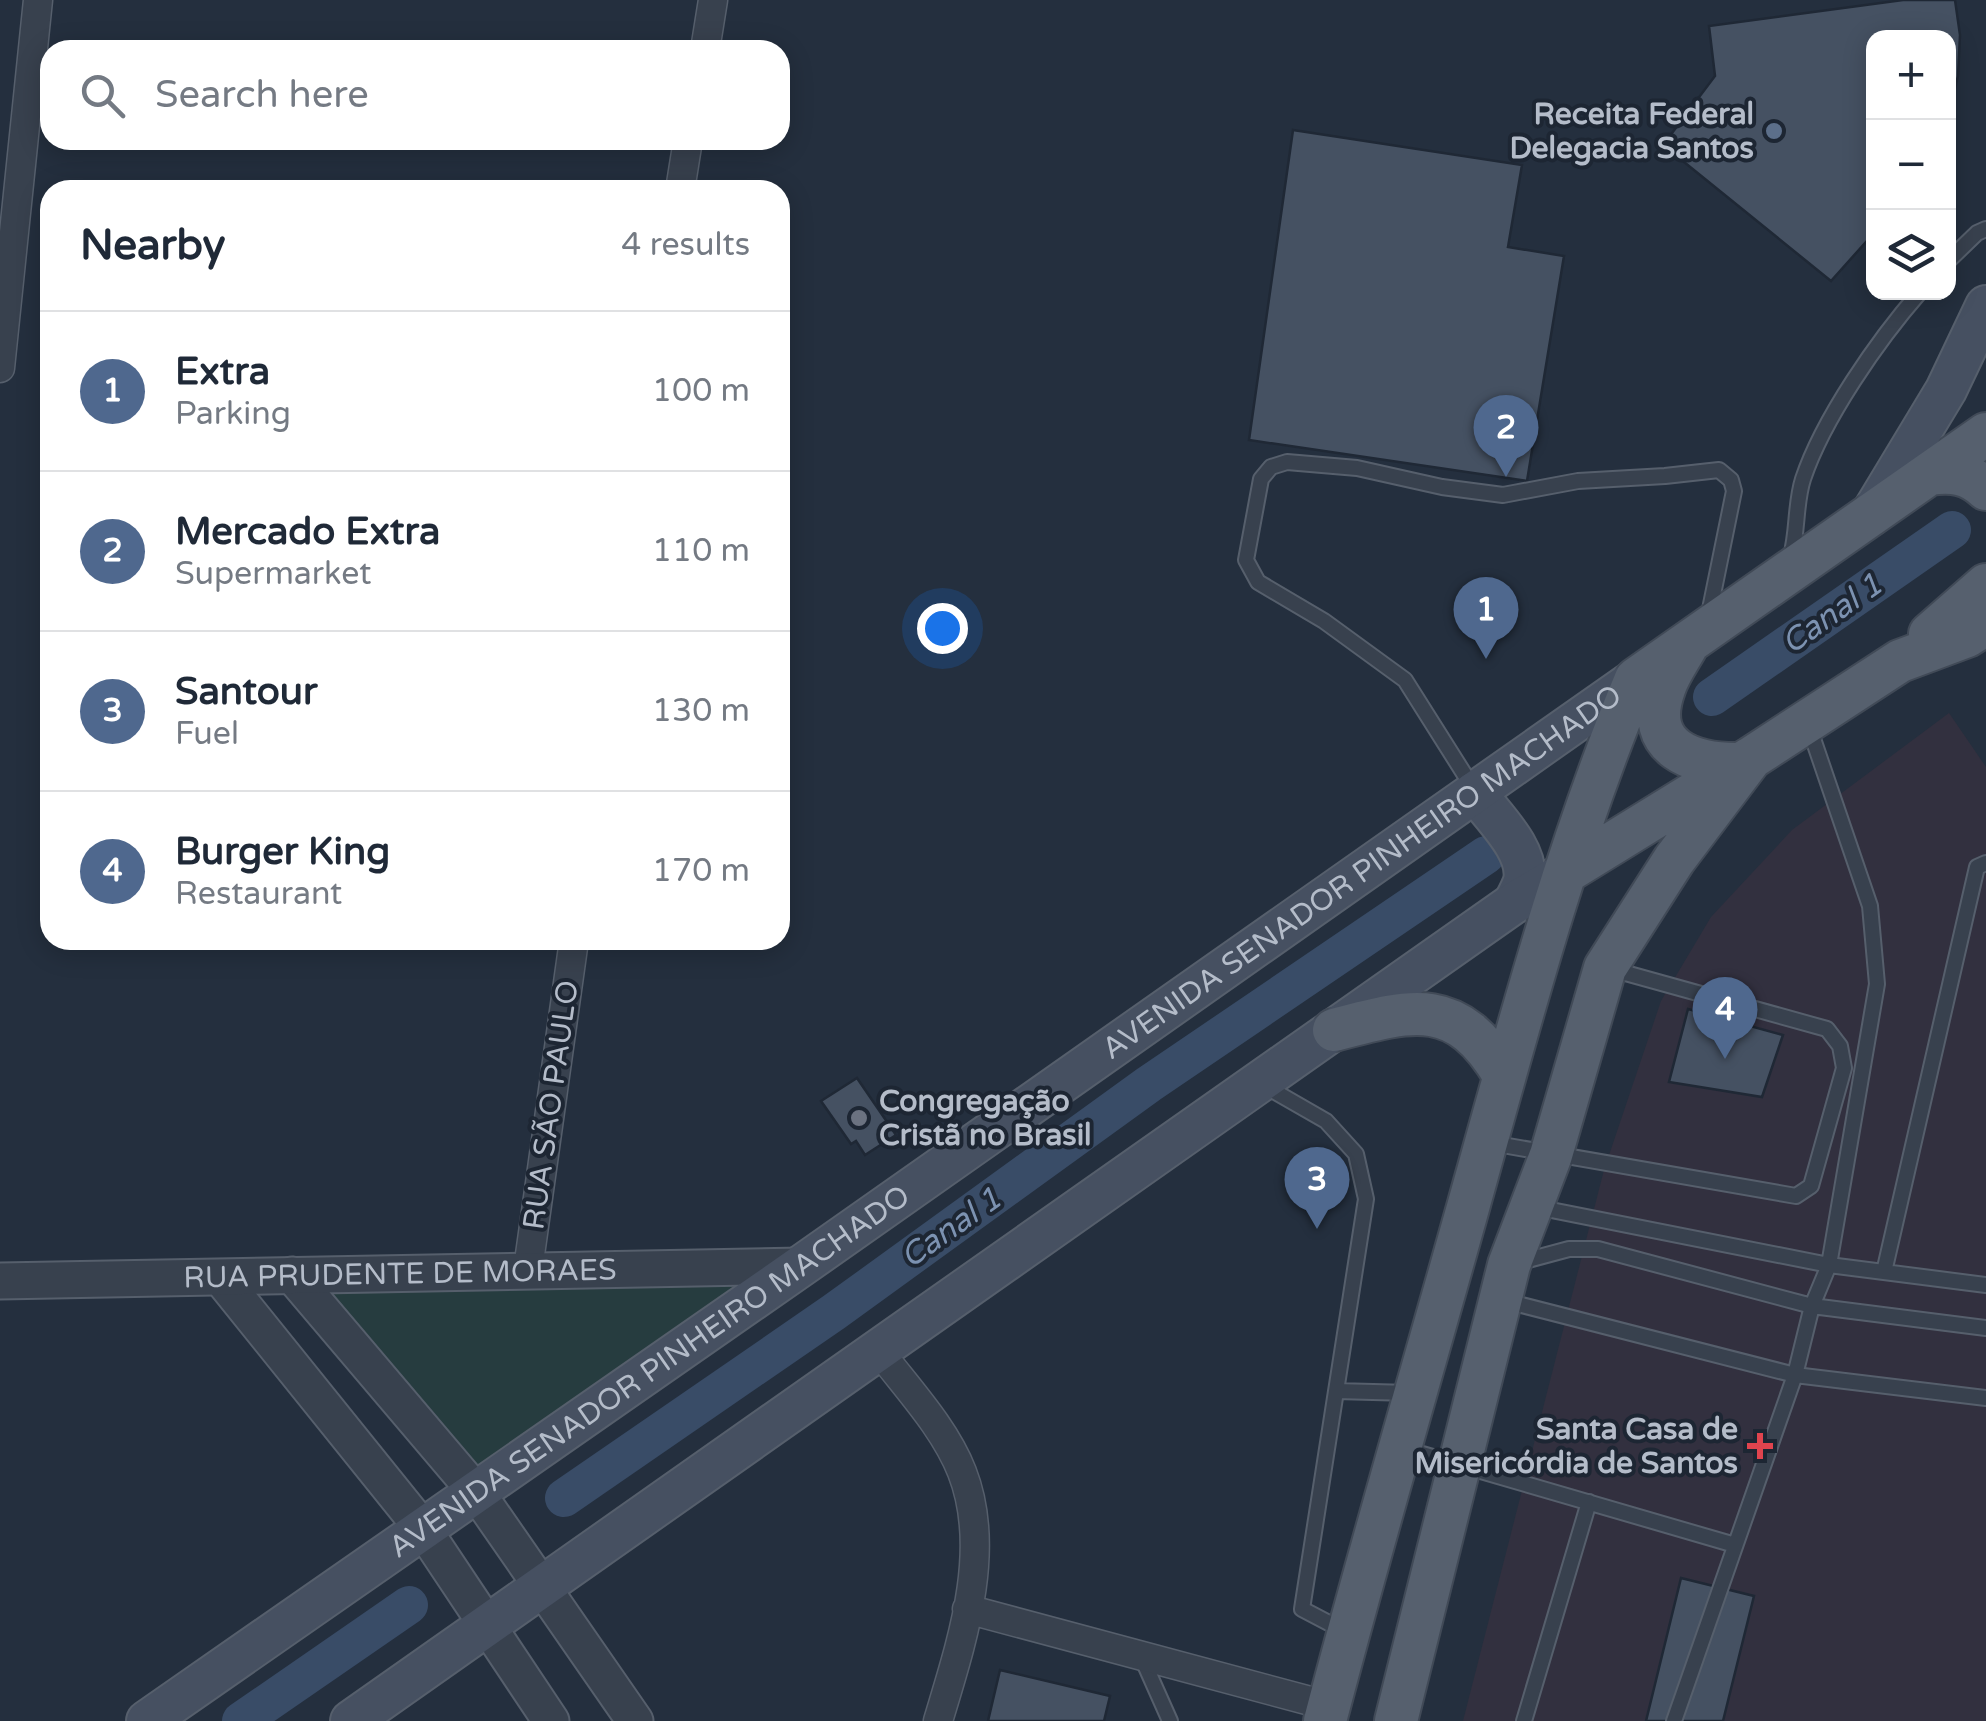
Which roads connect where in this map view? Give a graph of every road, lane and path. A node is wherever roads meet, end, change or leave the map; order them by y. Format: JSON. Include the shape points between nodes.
{"nodes":[{"id":1,"x":38,"y":0,"type":"edge"},
{"id":2,"x":713,"y":0,"type":"edge"},
{"id":3,"x":707,"y":40,"type":"edge"},
{"id":4,"x":14,"y":108,"type":"edge"},
{"id":5,"x":686,"y":150,"type":"edge"},
{"id":6,"x":682,"y":180,"type":"edge"},
{"id":7,"x":1986,"y":230,"type":"edge"},
{"id":8,"x":1956,"y":253,"type":"edge"},
{"id":9,"x":1914,"y":300,"type":"edge"},
{"id":10,"x":1986,"y":306,"type":"edge"},
{"id":11,"x":0,"y":368,"type":"edge"},
{"id":12,"x":1986,"y":434,"type":"edge"},
{"id":13,"x":1930,"y":474,"type":"junction"},
{"id":14,"x":1986,"y":489,"type":"edge"},
{"id":15,"x":1870,"y":516,"type":"junction"},
{"id":16,"x":1770,"y":586,"type":"junction"},
{"id":17,"x":1986,"y":595,"type":"edge"},
{"id":18,"x":1696,"y":637,"type":"junction"},
{"id":19,"x":1636,"y":679,"type":"junction"},
{"id":20,"x":1807,"y":721,"type":"junction"},
{"id":21,"x":1746,"y":761,"type":"junction"},
{"id":22,"x":1475,"y":792,"type":"junction"},
{"id":23,"x":1986,"y":863,"type":"edge"},
{"id":24,"x":1566,"y":872,"type":"junction"},
{"id":25,"x":1514,"y":903,"type":"junction"},
{"id":26,"x":573,"y":950,"type":"edge"},
{"id":27,"x":1605,"y":968,"type":"junction"},
{"id":28,"x":1334,"y":1030,"type":"junction"},
{"id":29,"x":1504,"y":1075,"type":"junction"},
{"id":30,"x":1259,"y":1083,"type":"junction"},
{"id":31,"x":1486,"y":1142,"type":"junction"},
{"id":32,"x":1551,"y":1155,"type":"junction"},
{"id":33,"x":1530,"y":1206,"type":"junction"},
{"id":34,"x":1829,"y":1265,"type":"junction"},
{"id":35,"x":802,"y":1266,"type":"junction"},
{"id":36,"x":528,"y":1269,"type":"junction"},
{"id":37,"x":1884,"y":1272,"type":"junction"},
{"id":38,"x":292,"y":1275,"type":"junction"},
{"id":39,"x":220,"y":1278,"type":"junction"},
{"id":40,"x":0,"y":1281,"type":"edge"},
{"id":41,"x":1505,"y":1282,"type":"junction"},
{"id":42,"x":1986,"y":1285,"type":"edge"},
{"id":43,"x":1812,"y":1306,"type":"junction"},
{"id":44,"x":1986,"y":1328,"type":"edge"},
{"id":45,"x":880,"y":1350,"type":"junction"},
{"id":46,"x":1794,"y":1375,"type":"junction"},
{"id":47,"x":1336,"y":1391,"type":"junction"},
{"id":48,"x":1416,"y":1393,"type":"junction"},
{"id":49,"x":1986,"y":1398,"type":"edge"},
{"id":50,"x":1400,"y":1448,"type":"junction"},
{"id":51,"x":1459,"y":1465,"type":"junction"},
{"id":52,"x":477,"y":1493,"type":"junction"},
{"id":53,"x":1589,"y":1502,"type":"junction"},
{"id":54,"x":423,"y":1529,"type":"junction"},
{"id":55,"x":1735,"y":1546,"type":"junction"},
{"id":56,"x":541,"y":1588,"type":"junction"},
{"id":57,"x":968,"y":1609,"type":"junction"},
{"id":58,"x":487,"y":1626,"type":"junction"},
{"id":59,"x":1349,"y":1634,"type":"junction"},
{"id":60,"x":1142,"y":1656,"type":"junction"},
{"id":61,"x":1327,"y":1713,"type":"edge"},
{"id":62,"x":147,"y":1721,"type":"edge"},
{"id":63,"x":352,"y":1721,"type":"edge"},
{"id":64,"x":551,"y":1721,"type":"edge"},
{"id":65,"x":634,"y":1721,"type":"edge"},
{"id":66,"x":938,"y":1721,"type":"edge"},
{"id":67,"x":1170,"y":1721,"type":"edge"},
{"id":68,"x":1396,"y":1721,"type":"edge"},
{"id":69,"x":1524,"y":1721,"type":"edge"},
{"id":70,"x":1674,"y":1721,"type":"edge"}],
"edges":[{"from":1,"to":4,"type":"street"},
{"from":2,"to":3,"type":"street"},
{"from":4,"to":11,"type":"street"},
{"from":5,"to":6,"type":"street"},
{"from":7,"to":8,"type":"lane"},
{"from":9,"to":16,"type":"lane","via":[[1812,456],[1791,557]]},
{"from":10,"to":15,"type":"main road","via":[[1946,390]]},
{"from":12,"to":13,"type":"main road","name":"AVENIDA SENADOR PINHEIRO MACHADO"},
{"from":13,"to":14,"type":"main road","via":[[1954,471]]},
{"from":13,"to":15,"type":"main road","name":"AVENIDA SENADOR PINHEIRO MACHADO"},
{"from":15,"to":16,"type":"main road","name":"AVENIDA SENADOR PINHEIRO MACHADO"},
{"from":16,"to":18,"type":"main road","name":"AVENIDA SENADOR PINHEIRO MACHADO"},
{"from":17,"to":20,"type":"main road"},
{"from":18,"to":19,"type":"main road","name":"AVENIDA SENADOR PINHEIRO MACHADO"},
{"from":18,"to":21,"type":"main road","via":[[1664,687],[1660,722],[1668,742],[1682,756],[1712,765]]},
{"from":18,"to":22,"type":"lane","via":[[1734,491],[1719,470],[1578,481],[1503,495],[1356,468],[1286,462],[1271,467],[1261,479],[1249,570],[1405,680]]},
{"from":19,"to":22,"type":"main road","name":"AVENIDA SENADOR PINHEIRO MACHADO"},
{"from":19,"to":24,"type":"main road"},
{"from":20,"to":21,"type":"main road"},
{"from":20,"to":34,"type":"lane","via":[[1870,906],[1877,984]]},
{"from":21,"to":24,"type":"main road"},
{"from":21,"to":27,"type":"main road"},
{"from":22,"to":25,"type":"main road","via":[[1523,858],[1524,880]]},
{"from":22,"to":35,"type":"main road","name":"AVENIDA SENADOR PINHEIRO MACHADO"},
{"from":23,"to":37,"type":"lane","via":[[1977,867]]},
{"from":24,"to":25,"type":"main road"},
{"from":24,"to":29,"type":"main road"},
{"from":25,"to":28,"type":"main road"},
{"from":26,"to":36,"type":"street","name":"RUA SÃO PAULO"},
{"from":27,"to":32,"type":"main road"},
{"from":27,"to":32,"type":"lane","via":[[1827,1029],[1840,1046],[1844,1068],[1811,1186],[1796,1196]]},
{"from":28,"to":29,"type":"main road","via":[[1379,1018],[1442,1015],[1478,1039]]},
{"from":28,"to":30,"type":"main road"},
{"from":29,"to":31,"type":"main road"},
{"from":30,"to":45,"type":"main road"},
{"from":30,"to":47,"type":"lane","via":[[1326,1121],[1356,1154],[1366,1199]]},
{"from":31,"to":32,"type":"lane"},
{"from":31,"to":48,"type":"main road"},
{"from":32,"to":33,"type":"main road"},
{"from":33,"to":34,"type":"lane"},
{"from":33,"to":41,"type":"main road"},
{"from":34,"to":37,"type":"lane"},
{"from":34,"to":43,"type":"lane"},
{"from":35,"to":36,"type":"street","name":"RUA PRUDENTE DE MORAES"},
{"from":35,"to":52,"type":"main road","name":"AVENIDA SENADOR PINHEIRO MACHADO"},
{"from":36,"to":38,"type":"street","name":"RUA PRUDENTE DE MORAES"},
{"from":37,"to":42,"type":"lane"},
{"from":38,"to":39,"type":"street","name":"RUA PRUDENTE DE MORAES"},
{"from":38,"to":52,"type":"street"},
{"from":39,"to":40,"type":"street","name":"RUA PRUDENTE DE MORAES"},
{"from":39,"to":54,"type":"street"},
{"from":41,"to":43,"type":"lane","via":[[1569,1250],[1598,1249]]},
{"from":41,"to":46,"type":"lane"},
{"from":41,"to":51,"type":"main road"},
{"from":43,"to":44,"type":"lane"},
{"from":43,"to":46,"type":"lane"},
{"from":45,"to":56,"type":"main road"},
{"from":45,"to":57,"type":"street","via":[[962,1473],[974,1536]]},
{"from":46,"to":49,"type":"lane"},
{"from":46,"to":55,"type":"lane"},
{"from":47,"to":48,"type":"lane"},
{"from":47,"to":59,"type":"lane","via":[[1302,1609]]},
{"from":48,"to":50,"type":"main road"},
{"from":50,"to":51,"type":"lane"},
{"from":50,"to":59,"type":"main road"},
{"from":51,"to":53,"type":"lane"},
{"from":51,"to":68,"type":"main road"},
{"from":52,"to":54,"type":"main road","name":"AVENIDA SENADOR PINHEIRO MACHADO"},
{"from":52,"to":56,"type":"street"},
{"from":53,"to":55,"type":"lane"},
{"from":53,"to":69,"type":"lane"},
{"from":54,"to":58,"type":"street"},
{"from":54,"to":62,"type":"main road","name":"AVENIDA SENADOR PINHEIRO MACHADO"},
{"from":55,"to":70,"type":"lane"},
{"from":56,"to":58,"type":"main road"},
{"from":56,"to":65,"type":"street"},
{"from":57,"to":60,"type":"street"},
{"from":57,"to":66,"type":"street"},
{"from":58,"to":63,"type":"main road"},
{"from":58,"to":64,"type":"street"},
{"from":59,"to":61,"type":"main road"},
{"from":60,"to":61,"type":"street"},
{"from":60,"to":67,"type":"lane"}]}
